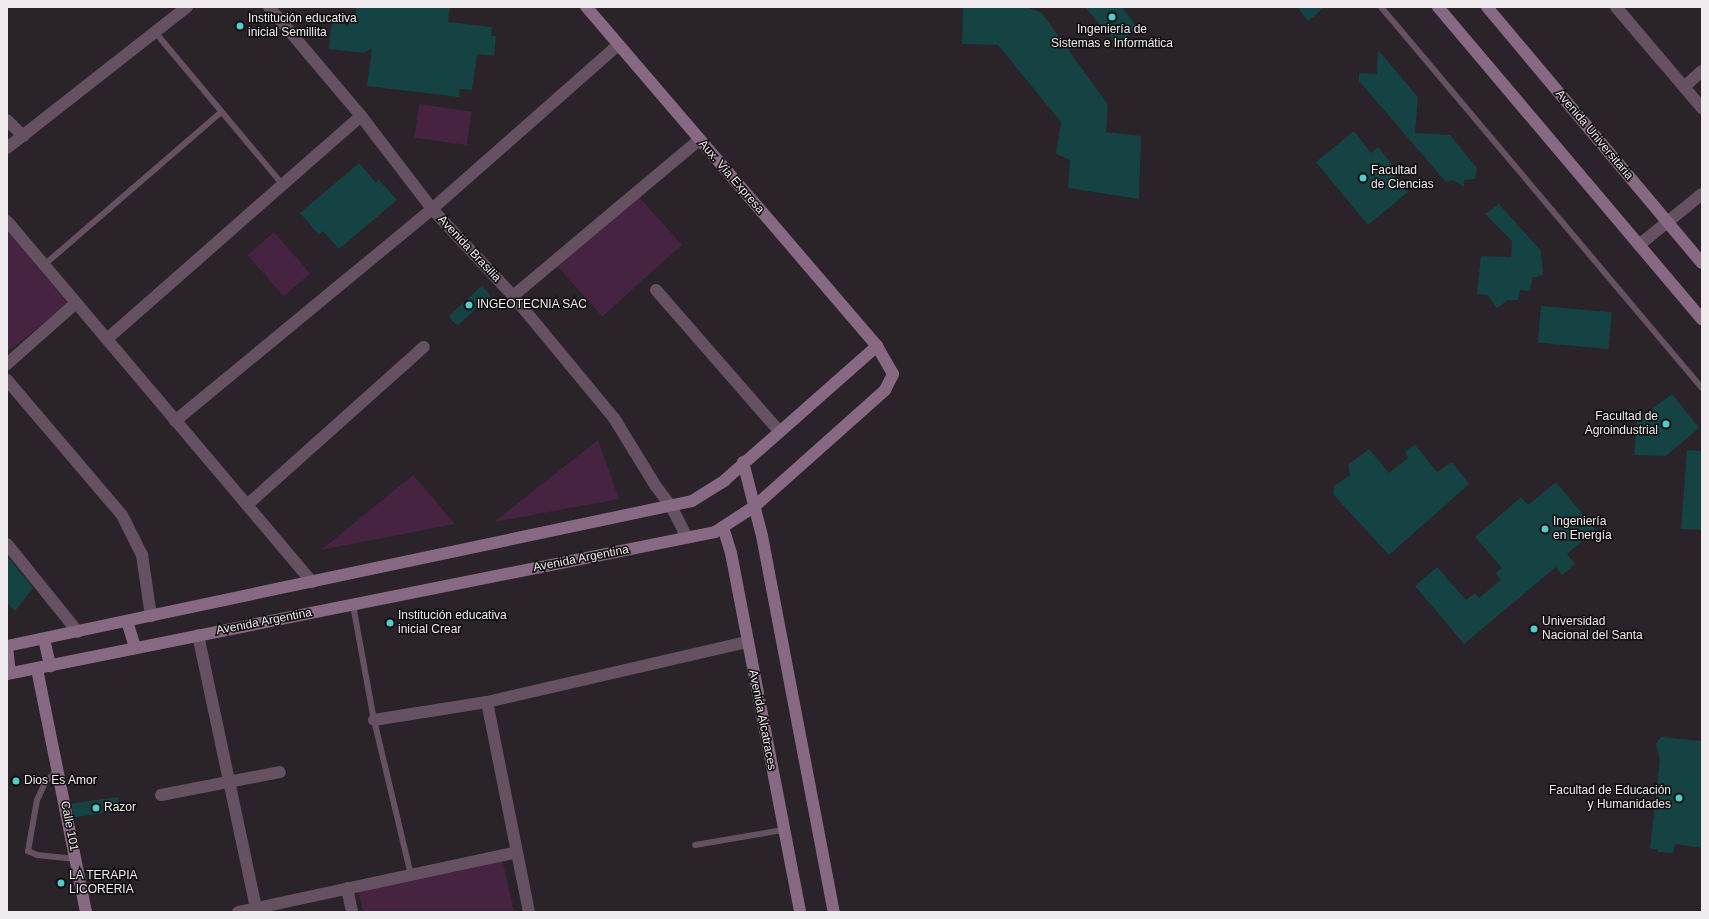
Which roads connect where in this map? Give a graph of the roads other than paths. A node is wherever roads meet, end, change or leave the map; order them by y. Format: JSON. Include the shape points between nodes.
{"nodes":[{"id":1,"x":187,"y":7,"type":"edge"},
{"id":2,"x":268,"y":7,"type":"edge"},
{"id":3,"x":586,"y":7,"type":"edge"},
{"id":4,"x":1381,"y":7,"type":"edge"},
{"id":5,"x":1438,"y":7,"type":"edge"},
{"id":6,"x":1487,"y":7,"type":"edge"},
{"id":7,"x":1616,"y":7,"type":"edge"},
{"id":8,"x":155,"y":32,"type":"junction"},
{"id":9,"x":618,"y":45,"type":"junction"},
{"id":10,"x":1702,"y":71,"type":"edge"},
{"id":11,"x":1684,"y":87,"type":"junction"},
{"id":12,"x":1702,"y":108,"type":"edge"},
{"id":13,"x":221,"y":112,"type":"junction"},
{"id":14,"x":361,"y":116,"type":"junction"},
{"id":15,"x":7,"y":120,"type":"edge"},
{"id":16,"x":23,"y":136,"type":"junction"},
{"id":17,"x":699,"y":140,"type":"junction"},
{"id":18,"x":7,"y":148,"type":"edge"},
{"id":19,"x":283,"y":185,"type":"junction"},
{"id":20,"x":1702,"y":194,"type":"edge"},
{"id":21,"x":432,"y":209,"type":"junction"},
{"id":22,"x":7,"y":221,"type":"edge"},
{"id":23,"x":1667,"y":221,"type":"junction"},
{"id":24,"x":1639,"y":245,"type":"junction"},
{"id":25,"x":1702,"y":263,"type":"edge"},
{"id":26,"x":44,"y":265,"type":"junction"},
{"id":27,"x":656,"y":290,"type":"dead end"},
{"id":28,"x":513,"y":296,"type":"junction"},
{"id":29,"x":76,"y":303,"type":"junction"},
{"id":30,"x":1702,"y":318,"type":"edge"},
{"id":31,"x":107,"y":339,"type":"junction"},
{"id":32,"x":877,"y":346,"type":"junction"},
{"id":33,"x":424,"y":347,"type":"dead end"},
{"id":34,"x":7,"y":364,"type":"edge"},
{"id":35,"x":7,"y":380,"type":"edge"},
{"id":36,"x":1702,"y":388,"type":"edge"},
{"id":37,"x":175,"y":421,"type":"junction"},
{"id":38,"x":779,"y":431,"type":"junction"},
{"id":39,"x":743,"y":462,"type":"junction"},
{"id":40,"x":247,"y":505,"type":"junction"},
{"id":41,"x":671,"y":506,"type":"junction"},
{"id":42,"x":755,"y":506,"type":"junction"},
{"id":43,"x":723,"y":527,"type":"junction"},
{"id":44,"x":687,"y":537,"type":"junction"},
{"id":45,"x":7,"y":544,"type":"edge"},
{"id":46,"x":312,"y":582,"type":"junction"},
{"id":47,"x":353,"y":605,"type":"junction"},
{"id":48,"x":151,"y":616,"type":"junction"},
{"id":49,"x":127,"y":621,"type":"junction"},
{"id":50,"x":78,"y":632,"type":"junction"},
{"id":51,"x":198,"y":635,"type":"junction"},
{"id":52,"x":44,"y":639,"type":"junction"},
{"id":53,"x":746,"y":642,"type":"junction"},
{"id":54,"x":7,"y":646,"type":"edge"},
{"id":55,"x":135,"y":648,"type":"junction"},
{"id":56,"x":50,"y":666,"type":"junction"},
{"id":57,"x":38,"y":669,"type":"junction"},
{"id":58,"x":9,"y":673,"type":"edge"},
{"id":59,"x":487,"y":702,"type":"junction"},
{"id":60,"x":374,"y":720,"type":"junction"},
{"id":61,"x":58,"y":769,"type":"junction"},
{"id":62,"x":280,"y":772,"type":"dead end"},
{"id":63,"x":231,"y":782,"type":"junction"},
{"id":64,"x":161,"y":795,"type":"dead end"},
{"id":65,"x":783,"y":830,"type":"junction"},
{"id":66,"x":695,"y":845,"type":"dead end"},
{"id":67,"x":517,"y":852,"type":"junction"},
{"id":68,"x":76,"y":859,"type":"junction"},
{"id":69,"x":411,"y":875,"type":"junction"},
{"id":70,"x":347,"y":888,"type":"junction"},
{"id":71,"x":256,"y":909,"type":"junction"},
{"id":72,"x":86,"y":912,"type":"edge"},
{"id":73,"x":238,"y":912,"type":"edge"},
{"id":74,"x":352,"y":912,"type":"edge"},
{"id":75,"x":529,"y":912,"type":"edge"},
{"id":76,"x":800,"y":912,"type":"edge"},
{"id":77,"x":834,"y":912,"type":"edge"}],
"edges":[{"from":1,"to":8,"type":"street"},
{"from":2,"to":14,"type":"street","name":"Avenida Brasilia"},
{"from":3,"to":9,"type":"main road","name":"Aux. Vía Expresa"},
{"from":4,"to":36,"type":"lane"},
{"from":5,"to":24,"type":"main road"},
{"from":6,"to":23,"type":"main road","name":"Avenida Universitaria"},
{"from":7,"to":11,"type":"street"},
{"from":8,"to":13,"type":"lane"},
{"from":8,"to":16,"type":"street"},
{"from":9,"to":17,"type":"main road","name":"Aux. Vía Expresa"},
{"from":9,"to":21,"type":"street"},
{"from":10,"to":11,"type":"street"},
{"from":11,"to":12,"type":"street"},
{"from":13,"to":19,"type":"lane"},
{"from":13,"to":26,"type":"lane"},
{"from":14,"to":19,"type":"street"},
{"from":14,"to":21,"type":"street","name":"Avenida Brasilia"},
{"from":15,"to":16,"type":"street"},
{"from":16,"to":18,"type":"street"},
{"from":17,"to":28,"type":"street"},
{"from":17,"to":32,"type":"main road","name":"Aux. Vía Expresa"},
{"from":19,"to":31,"type":"street"},
{"from":20,"to":23,"type":"street"},
{"from":21,"to":28,"type":"street","name":"Avenida Brasilia"},
{"from":21,"to":37,"type":"street"},
{"from":22,"to":26,"type":"street"},
{"from":23,"to":24,"type":"street"},
{"from":23,"to":25,"type":"main road","name":"Avenida Universitaria"},
{"from":24,"to":30,"type":"main road"},
{"from":26,"to":29,"type":"street"},
{"from":27,"to":38,"type":"street"},
{"from":28,"to":41,"type":"street","name":"Avenida Brasilia","via":[[614,418],[654,485]]},
{"from":29,"to":31,"type":"street"},
{"from":29,"to":34,"type":"street"},
{"from":31,"to":37,"type":"street"},
{"from":32,"to":38,"type":"main road"},
{"from":32,"to":42,"type":"main road","name":"Avenida Argentina","via":[[893,374],[885,390]]},
{"from":33,"to":40,"type":"street"},
{"from":35,"to":48,"type":"street","via":[[122,514],[142,555]]},
{"from":37,"to":40,"type":"street"},
{"from":38,"to":39,"type":"main road"},
{"from":39,"to":41,"type":"main road","via":[[725,480],[692,501]]},
{"from":39,"to":42,"type":"main road"},
{"from":40,"to":46,"type":"street"},
{"from":41,"to":44,"type":"street","name":"Avenida Brasilia"},
{"from":41,"to":46,"type":"main road"},
{"from":42,"to":43,"type":"main road","name":"Avenida Argentina"},
{"from":42,"to":77,"type":"main road"},
{"from":43,"to":44,"type":"main road","name":"Avenida Argentina","via":[[715,532]]},
{"from":43,"to":53,"type":"main road","name":"Avenida Alcatraces"},
{"from":44,"to":47,"type":"main road","name":"Avenida Argentina"},
{"from":45,"to":50,"type":"street"},
{"from":46,"to":48,"type":"main road"},
{"from":47,"to":51,"type":"main road","name":"Avenida Argentina"},
{"from":47,"to":60,"type":"lane"},
{"from":48,"to":49,"type":"main road"},
{"from":49,"to":50,"type":"main road"},
{"from":49,"to":55,"type":"main road"},
{"from":50,"to":52,"type":"main road"},
{"from":51,"to":55,"type":"main road","name":"Avenida Argentina"},
{"from":51,"to":63,"type":"street"},
{"from":52,"to":54,"type":"main road"},
{"from":52,"to":56,"type":"main road"},
{"from":53,"to":59,"type":"street"},
{"from":53,"to":65,"type":"main road","name":"Avenida Alcatraces"},
{"from":54,"to":58,"type":"main road"},
{"from":55,"to":56,"type":"main road","name":"Avenida Argentina"},
{"from":56,"to":57,"type":"main road","name":"Avenida Argentina"},
{"from":57,"to":58,"type":"main road","name":"Avenida Argentina"},
{"from":57,"to":61,"type":"main road","name":"Calle 101"},
{"from":59,"to":60,"type":"street"},
{"from":59,"to":67,"type":"street"},
{"from":60,"to":69,"type":"lane"},
{"from":61,"to":68,"type":"main road","name":"Calle 101"},
{"from":61,"to":68,"type":"lane","via":[[45,783],[36,800],[28,850],[37,855]]},
{"from":62,"to":63,"type":"street"},
{"from":63,"to":64,"type":"street"},
{"from":63,"to":71,"type":"street"},
{"from":65,"to":66,"type":"lane"},
{"from":65,"to":76,"type":"main road","name":"Avenida Alcatraces"},
{"from":67,"to":69,"type":"street"},
{"from":67,"to":75,"type":"street"},
{"from":68,"to":72,"type":"main road","name":"Calle 101"},
{"from":69,"to":70,"type":"street"},
{"from":70,"to":71,"type":"street"},
{"from":70,"to":74,"type":"street"},
{"from":71,"to":73,"type":"street"}]}
